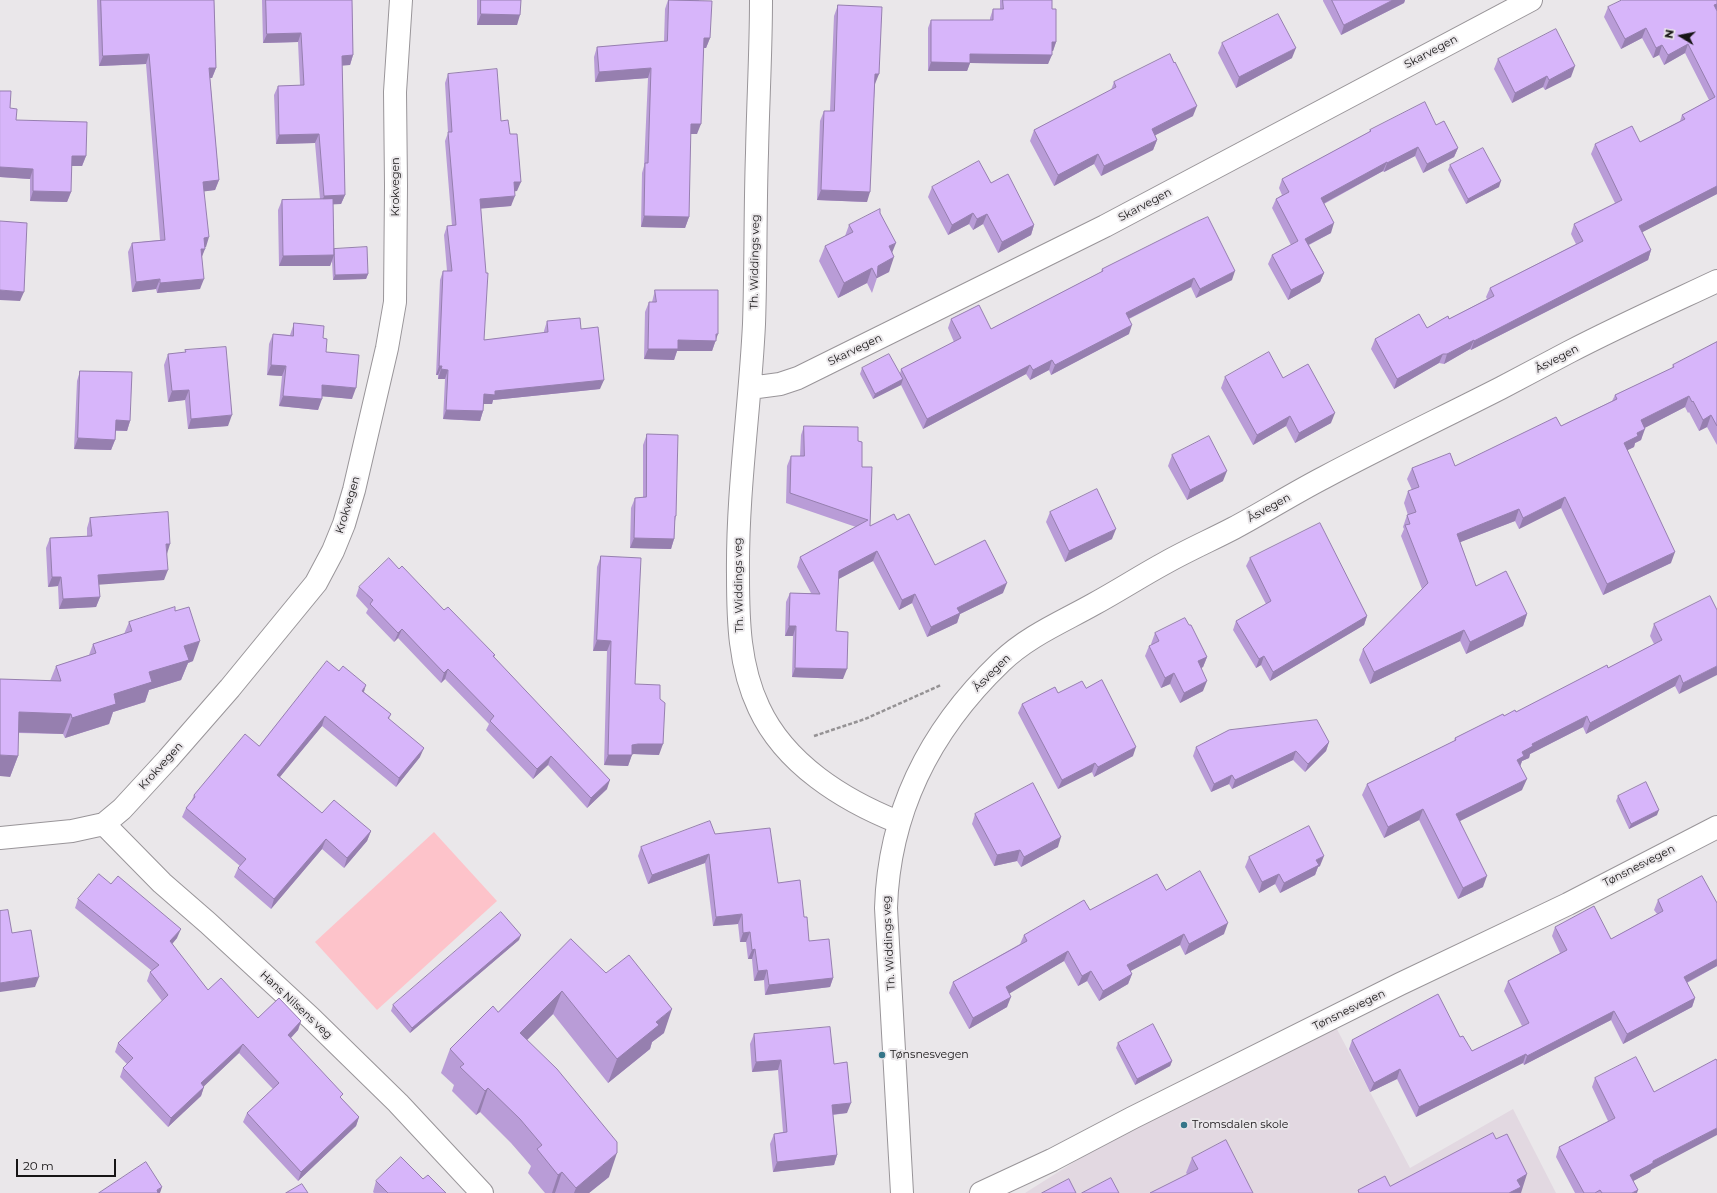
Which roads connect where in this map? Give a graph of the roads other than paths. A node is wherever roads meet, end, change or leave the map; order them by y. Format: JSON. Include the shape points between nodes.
{"nodes":[{"id":1,"x":401,"y":0,"type":"edge"},
{"id":2,"x":761,"y":0,"type":"edge"},
{"id":3,"x":1532,"y":0,"type":"edge"},
{"id":4,"x":1717,"y":281,"type":"edge"},
{"id":5,"x":750,"y":388,"type":"junction"},
{"id":6,"x":898,"y":822,"type":"junction"},
{"id":7,"x":104,"y":824,"type":"junction"},
{"id":8,"x":1717,"y":826,"type":"edge"},
{"id":9,"x":0,"y":838,"type":"edge"},
{"id":10,"x":482,"y":1193,"type":"edge"},
{"id":11,"x":902,"y":1193,"type":"edge"},
{"id":12,"x":981,"y":1193,"type":"edge"}],
"edges":[{"from":1,"to":7,"type":"street","name":"Krokvegen","via":[[395,92],[395,302],[369,428],[344,524],[322,572],[305,598],[168,759],[122,809]]},
{"from":2,"to":5,"type":"street","name":"Th. Widdings veg","via":[[754,324]]},
{"from":3,"to":5,"type":"street","name":"Skarvegen","via":[[1126,216],[966,296],[798,378],[780,384]]},
{"from":4,"to":6,"type":"street","name":"Åsvegen","via":[[1570,351],[1322,478],[1233,529],[1038,633],[1018,647],[985,678],[947,725],[920,770]]},
{"from":5,"to":6,"type":"street","name":"Th. Widdings veg","via":[[738,528],[740,642],[750,685],[768,725],[784,746],[815,775],[853,801]]},
{"from":6,"to":11,"type":"street","name":"Th. Widdings veg","via":[[886,908]]},
{"from":7,"to":9,"type":"street","name":"Krokvegen","via":[[72,831]]},
{"from":7,"to":10,"type":"street","name":"Hans Nilsens veg","via":[[162,883],[311,1018],[392,1098]]},
{"from":8,"to":12,"type":"street","name":"Tønsnesvegen","via":[[1547,914]]}]}
